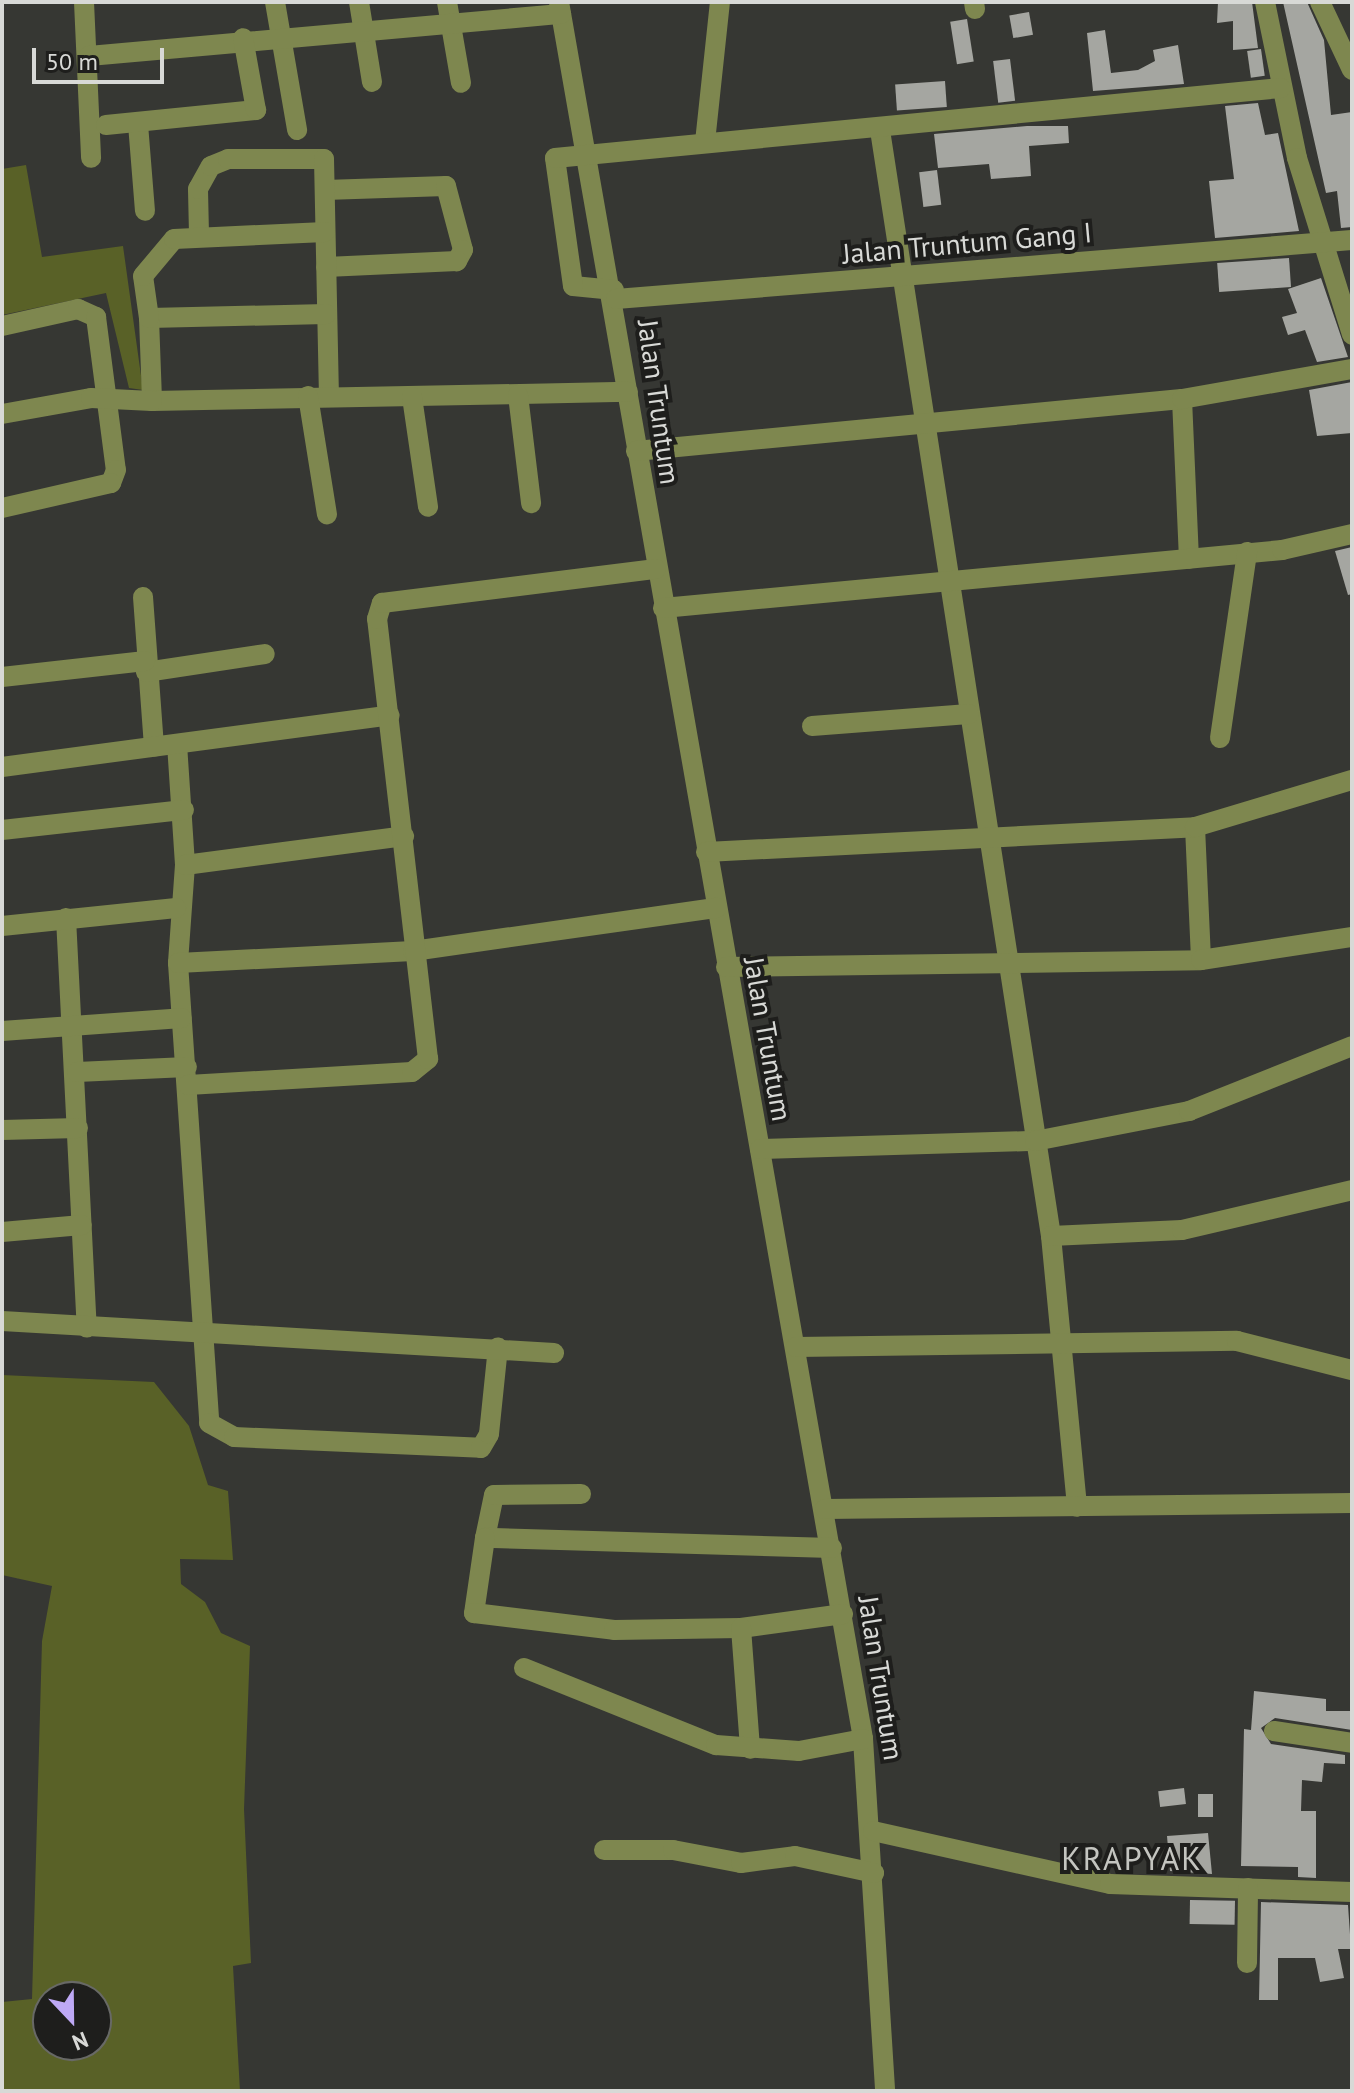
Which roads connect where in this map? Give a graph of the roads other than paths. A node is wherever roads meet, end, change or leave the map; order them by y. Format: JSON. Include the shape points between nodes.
{"nodes":[{"id":1,"x":84,"y":2,"type":"edge"},
{"id":2,"x":275,"y":2,"type":"edge"},
{"id":3,"x":359,"y":2,"type":"edge"},
{"id":4,"x":720,"y":2,"type":"edge"},
{"id":5,"x":1265,"y":2,"type":"edge"},
{"id":6,"x":1320,"y":2,"type":"edge"},
{"id":7,"x":560,"y":8,"type":"edge"},
{"id":8,"x":449,"y":12,"type":"edge"},
{"id":9,"x":364,"y":32,"type":"junction"},
{"id":10,"x":280,"y":34,"type":"junction"},
{"id":11,"x":243,"y":38,"type":"junction"},
{"id":12,"x":89,"y":56,"type":"junction"},
{"id":13,"x":1352,"y":70,"type":"edge"},
{"id":14,"x":372,"y":82,"type":"dead end"},
{"id":15,"x":461,"y":83,"type":"dead end"},
{"id":16,"x":1281,"y":88,"type":"junction"},
{"id":17,"x":138,"y":124,"type":"junction"},
{"id":18,"x":106,"y":125,"type":"dead end"},
{"id":19,"x":297,"y":130,"type":"dead end"},
{"id":20,"x":880,"y":130,"type":"junction"},
{"id":21,"x":705,"y":142,"type":"junction"},
{"id":22,"x":586,"y":153,"type":"junction"},
{"id":23,"x":91,"y":158,"type":"dead end"},
{"id":24,"x":325,"y":190,"type":"junction"},
{"id":25,"x":145,"y":211,"type":"dead end"},
{"id":26,"x":325,"y":232,"type":"junction"},
{"id":27,"x":199,"y":234,"type":"junction"},
{"id":28,"x":1352,"y":240,"type":"edge"},
{"id":29,"x":1322,"y":243,"type":"junction"},
{"id":30,"x":326,"y":267,"type":"junction"},
{"id":31,"x":905,"y":277,"type":"junction"},
{"id":32,"x":615,"y":295,"type":"junction"},
{"id":33,"x":326,"y":314,"type":"junction"},
{"id":34,"x":149,"y":318,"type":"junction"},
{"id":35,"x":2,"y":326,"type":"edge"},
{"id":36,"x":1352,"y":335,"type":"edge"},
{"id":37,"x":1352,"y":369,"type":"edge"},
{"id":38,"x":628,"y":392,"type":"junction"},
{"id":39,"x":329,"y":394,"type":"junction"},
{"id":40,"x":518,"y":395,"type":"junction"},
{"id":41,"x":308,"y":396,"type":"junction"},
{"id":42,"x":412,"y":397,"type":"junction"},
{"id":43,"x":104,"y":398,"type":"junction"},
{"id":44,"x":1182,"y":399,"type":"junction"},
{"id":45,"x":152,"y":401,"type":"junction"},
{"id":46,"x":2,"y":414,"type":"edge"},
{"id":47,"x":925,"y":425,"type":"junction"},
{"id":48,"x":636,"y":451,"type":"junction"},
{"id":49,"x":531,"y":503,"type":"dead end"},
{"id":50,"x":428,"y":507,"type":"dead end"},
{"id":51,"x":2,"y":508,"type":"edge"},
{"id":52,"x":327,"y":514,"type":"dead end"},
{"id":53,"x":1352,"y":534,"type":"edge"},
{"id":54,"x":1247,"y":552,"type":"junction"},
{"id":55,"x":1189,"y":559,"type":"junction"},
{"id":56,"x":657,"y":574,"type":"junction"},
{"id":57,"x":948,"y":579,"type":"junction"},
{"id":58,"x":143,"y":597,"type":"dead end"},
{"id":59,"x":663,"y":608,"type":"junction"},
{"id":60,"x":265,"y":654,"type":"dead end"},
{"id":61,"x":146,"y":667,"type":"junction"},
{"id":62,"x":2,"y":677,"type":"edge"},
{"id":63,"x":969,"y":714,"type":"junction"},
{"id":64,"x":390,"y":715,"type":"junction"},
{"id":65,"x":812,"y":726,"type":"dead end"},
{"id":66,"x":1220,"y":738,"type":"dead end"},
{"id":67,"x":177,"y":744,"type":"junction"},
{"id":68,"x":154,"y":747,"type":"junction"},
{"id":69,"x":2,"y":767,"type":"edge"},
{"id":70,"x":1352,"y":780,"type":"edge"},
{"id":71,"x":184,"y":810,"type":"junction"},
{"id":72,"x":1195,"y":827,"type":"junction"},
{"id":73,"x":2,"y":830,"type":"edge"},
{"id":74,"x":404,"y":836,"type":"junction"},
{"id":75,"x":986,"y":838,"type":"junction"},
{"id":76,"x":706,"y":852,"type":"junction"},
{"id":77,"x":185,"y":865,"type":"junction"},
{"id":78,"x":176,"y":908,"type":"junction"},
{"id":79,"x":717,"y":908,"type":"junction"},
{"id":80,"x":66,"y":918,"type":"junction"},
{"id":81,"x":2,"y":926,"type":"edge"},
{"id":82,"x":1352,"y":937,"type":"edge"},
{"id":83,"x":413,"y":951,"type":"junction"},
{"id":84,"x":1201,"y":960,"type":"junction"},
{"id":85,"x":178,"y":963,"type":"junction"},
{"id":86,"x":1006,"y":963,"type":"junction"},
{"id":87,"x":726,"y":967,"type":"junction"},
{"id":88,"x":182,"y":1018,"type":"junction"},
{"id":89,"x":74,"y":1025,"type":"junction"},
{"id":90,"x":2,"y":1031,"type":"edge"},
{"id":91,"x":1352,"y":1046,"type":"edge"},
{"id":92,"x":77,"y":1072,"type":"junction"},
{"id":93,"x":187,"y":1076,"type":"junction"},
{"id":94,"x":78,"y":1128,"type":"junction"},
{"id":95,"x":2,"y":1130,"type":"edge"},
{"id":96,"x":1035,"y":1141,"type":"junction"},
{"id":97,"x":760,"y":1149,"type":"junction"},
{"id":98,"x":1352,"y":1190,"type":"edge"},
{"id":99,"x":82,"y":1225,"type":"junction"},
{"id":100,"x":2,"y":1232,"type":"edge"},
{"id":101,"x":1051,"y":1236,"type":"junction"},
{"id":102,"x":2,"y":1321,"type":"edge"},
{"id":103,"x":87,"y":1327,"type":"junction"},
{"id":104,"x":201,"y":1333,"type":"junction"},
{"id":105,"x":1062,"y":1342,"type":"junction"},
{"id":106,"x":498,"y":1347,"type":"junction"},
{"id":107,"x":796,"y":1347,"type":"junction"},
{"id":108,"x":554,"y":1353,"type":"dead end"},
{"id":109,"x":1352,"y":1370,"type":"edge"},
{"id":110,"x":581,"y":1494,"type":"dead end"},
{"id":111,"x":1352,"y":1503,"type":"edge"},
{"id":112,"x":1077,"y":1507,"type":"junction"},
{"id":113,"x":825,"y":1509,"type":"junction"},
{"id":114,"x":485,"y":1538,"type":"junction"},
{"id":115,"x":832,"y":1548,"type":"junction"},
{"id":116,"x":843,"y":1614,"type":"junction"},
{"id":117,"x":741,"y":1628,"type":"junction"},
{"id":118,"x":524,"y":1668,"type":"dead end"},
{"id":119,"x":1274,"y":1731,"type":"dead end"},
{"id":120,"x":863,"y":1739,"type":"junction"},
{"id":121,"x":1352,"y":1743,"type":"edge"},
{"id":122,"x":750,"y":1749,"type":"junction"},
{"id":123,"x":873,"y":1831,"type":"junction"},
{"id":124,"x":604,"y":1850,"type":"dead end"},
{"id":125,"x":874,"y":1873,"type":"junction"},
{"id":126,"x":1248,"y":1888,"type":"junction"},
{"id":127,"x":1352,"y":1892,"type":"edge"},
{"id":128,"x":1247,"y":1963,"type":"dead end"},
{"id":129,"x":885,"y":2091,"type":"edge"}],
"edges":[{"from":1,"to":12,"type":"street"},
{"from":2,"to":10,"type":"street"},
{"from":3,"to":9,"type":"street"},
{"from":4,"to":21,"type":"street"},
{"from":5,"to":16,"type":"street"},
{"from":6,"to":13,"type":"street"},
{"from":7,"to":8,"type":"street"},
{"from":7,"to":22,"type":"street","name":"Jalan Truntum"},
{"from":8,"to":9,"type":"street"},
{"from":8,"to":15,"type":"street"},
{"from":9,"to":10,"type":"street"},
{"from":9,"to":14,"type":"street"},
{"from":10,"to":11,"type":"street"},
{"from":10,"to":19,"type":"street"},
{"from":11,"to":12,"type":"street"},
{"from":11,"to":17,"type":"street","via":[[256,110]]},
{"from":12,"to":23,"type":"street"},
{"from":16,"to":20,"type":"street"},
{"from":16,"to":29,"type":"street"},
{"from":17,"to":18,"type":"street"},
{"from":17,"to":25,"type":"street"},
{"from":20,"to":21,"type":"street"},
{"from":20,"to":31,"type":"street"},
{"from":21,"to":22,"type":"street"},
{"from":22,"to":32,"type":"street","name":"Jalan Truntum"},
{"from":22,"to":32,"type":"street","name":"Jalan Truntum Gang I","via":[[552,161],[569,275],[581,290]]},
{"from":24,"to":26,"type":"street"},
{"from":24,"to":27,"type":"street","via":[[318,155],[220,161],[198,189]]},
{"from":24,"to":30,"type":"street","via":[[446,186],[463,250],[457,261]]},
{"from":26,"to":27,"type":"street"},
{"from":26,"to":30,"type":"street"},
{"from":27,"to":34,"type":"street","via":[[174,239],[148,264]]},
{"from":28,"to":29,"type":"street","name":"Jalan Truntum Gang I"},
{"from":29,"to":31,"type":"street","name":"Jalan Truntum Gang I"},
{"from":29,"to":36,"type":"street"},
{"from":30,"to":33,"type":"street"},
{"from":31,"to":32,"type":"street","name":"Jalan Truntum Gang I"},
{"from":31,"to":47,"type":"street"},
{"from":32,"to":38,"type":"street","name":"Jalan Truntum"},
{"from":33,"to":34,"type":"street"},
{"from":33,"to":39,"type":"street"},
{"from":34,"to":45,"type":"street"},
{"from":35,"to":43,"type":"street","via":[[90,310]]},
{"from":37,"to":44,"type":"street"},
{"from":38,"to":40,"type":"street"},
{"from":38,"to":48,"type":"street","name":"Jalan Truntum"},
{"from":39,"to":41,"type":"street"},
{"from":39,"to":42,"type":"street"},
{"from":40,"to":42,"type":"street"},
{"from":40,"to":49,"type":"street"},
{"from":41,"to":45,"type":"street"},
{"from":41,"to":52,"type":"street"},
{"from":42,"to":50,"type":"street"},
{"from":43,"to":45,"type":"street"},
{"from":43,"to":46,"type":"street"},
{"from":43,"to":51,"type":"street","via":[[116,479]]},
{"from":44,"to":47,"type":"street"},
{"from":44,"to":55,"type":"street"},
{"from":47,"to":48,"type":"street"},
{"from":47,"to":57,"type":"street"},
{"from":48,"to":56,"type":"street","name":"Jalan Truntum"},
{"from":53,"to":54,"type":"street"},
{"from":54,"to":55,"type":"street"},
{"from":54,"to":66,"type":"street"},
{"from":55,"to":57,"type":"street"},
{"from":56,"to":59,"type":"street","name":"Jalan Truntum"},
{"from":56,"to":64,"type":"street","via":[[420,598],[377,619]]},
{"from":57,"to":59,"type":"street"},
{"from":57,"to":63,"type":"street"},
{"from":58,"to":61,"type":"street"},
{"from":59,"to":76,"type":"street","name":"Jalan Truntum"},
{"from":60,"to":61,"type":"street"},
{"from":61,"to":62,"type":"street"},
{"from":61,"to":68,"type":"street"},
{"from":63,"to":65,"type":"street"},
{"from":63,"to":75,"type":"street"},
{"from":64,"to":67,"type":"street"},
{"from":64,"to":74,"type":"street"},
{"from":67,"to":68,"type":"street"},
{"from":67,"to":71,"type":"street"},
{"from":68,"to":69,"type":"street"},
{"from":70,"to":72,"type":"street"},
{"from":71,"to":73,"type":"street"},
{"from":71,"to":77,"type":"street"},
{"from":72,"to":75,"type":"street"},
{"from":72,"to":84,"type":"street"},
{"from":74,"to":77,"type":"street"},
{"from":74,"to":83,"type":"street"},
{"from":75,"to":76,"type":"street"},
{"from":75,"to":86,"type":"street"},
{"from":76,"to":79,"type":"street","name":"Jalan Truntum"},
{"from":77,"to":78,"type":"street"},
{"from":78,"to":80,"type":"street"},
{"from":78,"to":85,"type":"street"},
{"from":79,"to":83,"type":"street"},
{"from":79,"to":87,"type":"street","name":"Jalan Truntum"},
{"from":80,"to":81,"type":"street"},
{"from":80,"to":89,"type":"street"},
{"from":82,"to":84,"type":"street"},
{"from":83,"to":85,"type":"street"},
{"from":83,"to":93,"type":"street","via":[[429,1051],[420,1069]]},
{"from":84,"to":86,"type":"street"},
{"from":85,"to":88,"type":"street"},
{"from":86,"to":87,"type":"street"},
{"from":86,"to":96,"type":"street"},
{"from":87,"to":97,"type":"street","name":"Jalan Truntum"},
{"from":88,"to":89,"type":"street"},
{"from":88,"to":93,"type":"street"},
{"from":89,"to":90,"type":"street"},
{"from":89,"to":92,"type":"street"},
{"from":91,"to":96,"type":"street","via":[[1189,1111]]},
{"from":92,"to":93,"type":"street"},
{"from":92,"to":94,"type":"street"},
{"from":93,"to":104,"type":"street"},
{"from":94,"to":95,"type":"street"},
{"from":94,"to":99,"type":"street"},
{"from":96,"to":97,"type":"street"},
{"from":96,"to":101,"type":"street"},
{"from":97,"to":107,"type":"street","name":"Jalan Truntum"},
{"from":98,"to":101,"type":"street","via":[[1182,1230]]},
{"from":99,"to":100,"type":"street"},
{"from":99,"to":103,"type":"street"},
{"from":101,"to":105,"type":"street"},
{"from":102,"to":103,"type":"street"},
{"from":103,"to":104,"type":"street"},
{"from":104,"to":106,"type":"street"},
{"from":104,"to":106,"type":"street","via":[[205,1414],[213,1430],[459,1448],[488,1441]]},
{"from":105,"to":107,"type":"street"},
{"from":105,"to":109,"type":"street","via":[[1237,1341]]},
{"from":105,"to":112,"type":"street"},
{"from":106,"to":108,"type":"street"},
{"from":107,"to":113,"type":"street","name":"Jalan Truntum"},
{"from":110,"to":114,"type":"street","via":[[494,1495]]},
{"from":111,"to":112,"type":"street"},
{"from":112,"to":113,"type":"street"},
{"from":113,"to":115,"type":"street","name":"Jalan Truntum"},
{"from":114,"to":115,"type":"street"},
{"from":114,"to":117,"type":"street","via":[[476,1616],[614,1630]]},
{"from":115,"to":116,"type":"street","name":"Jalan Truntum"},
{"from":116,"to":117,"type":"street"},
{"from":116,"to":120,"type":"street","name":"Jalan Truntum"},
{"from":117,"to":122,"type":"street"},
{"from":118,"to":122,"type":"street","via":[[695,1740]]},
{"from":119,"to":121,"type":"street"},
{"from":120,"to":122,"type":"street","via":[[799,1751]]},
{"from":120,"to":123,"type":"street","name":"Jalan Truntum"},
{"from":123,"to":125,"type":"street","name":"Jalan Truntum"},
{"from":123,"to":126,"type":"street","via":[[1110,1884]]},
{"from":124,"to":125,"type":"street","via":[[673,1850],[741,1863],[795,1856]]},
{"from":125,"to":129,"type":"street","name":"Jalan Truntum"},
{"from":126,"to":127,"type":"street"},
{"from":126,"to":128,"type":"street"}]}
